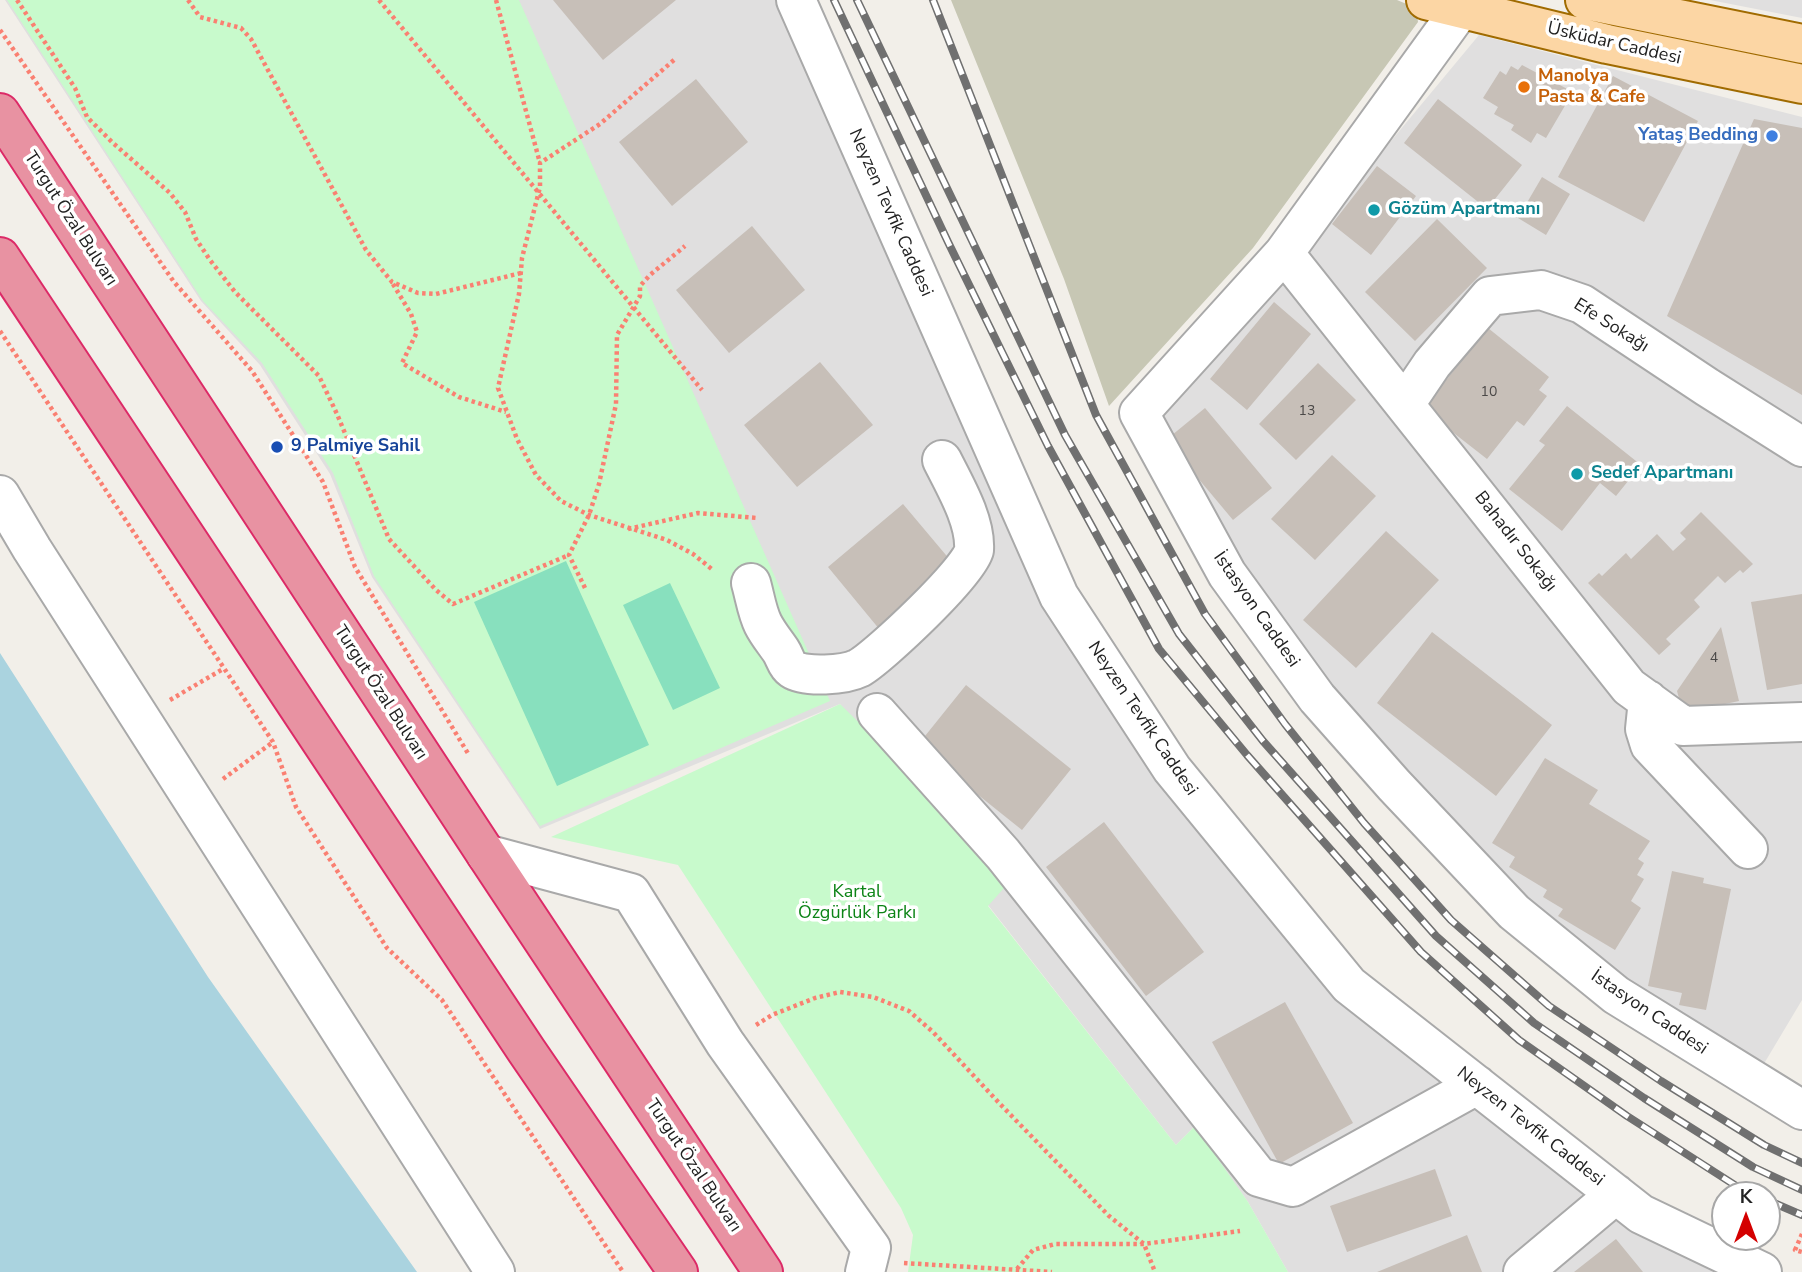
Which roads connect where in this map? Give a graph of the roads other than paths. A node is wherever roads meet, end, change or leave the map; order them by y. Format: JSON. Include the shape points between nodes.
{"nodes":[{"id":1,"x":796,"y":0,"type":"edge"},
{"id":2,"x":1585,"y":0,"type":"edge"},
{"id":3,"x":1444,"y":4,"type":"edge"},
{"id":4,"x":1802,"y":44,"type":"edge"},
{"id":5,"x":1802,"y":84,"type":"edge"},
{"id":6,"x":0,"y":113,"type":"edge"},
{"id":7,"x":1284,"y":253,"type":"junction"},
{"id":8,"x":0,"y":257,"type":"edge"},
{"id":9,"x":1405,"y":404,"type":"junction"},
{"id":10,"x":1802,"y":447,"type":"edge"},
{"id":11,"x":942,"y":460,"type":"dead end"},
{"id":12,"x":0,"y":495,"type":"edge"},
{"id":13,"x":751,"y":583,"type":"dead end"},
{"id":14,"x":1648,"y":700,"type":"junction"},
{"id":15,"x":877,"y":713,"type":"dead end"},
{"id":16,"x":1802,"y":722,"type":"edge"},
{"id":17,"x":1748,"y":849,"type":"dead end"},
{"id":18,"x":486,"y":855,"type":"junction"},
{"id":19,"x":1477,"y":1085,"type":"junction"},
{"id":20,"x":1798,"y":1099,"type":"edge"},
{"id":21,"x":1616,"y":1194,"type":"junction"},
{"id":22,"x":867,"y":1266,"type":"edge"},
{"id":23,"x":495,"y":1272,"type":"edge"},
{"id":24,"x":678,"y":1272,"type":"edge"},
{"id":25,"x":764,"y":1272,"type":"edge"},
{"id":26,"x":1523,"y":1272,"type":"edge"},
{"id":27,"x":1762,"y":1272,"type":"edge"}],
"edges":[{"from":1,"to":19,"type":"street","name":"Neyzen Tevfik Caddesi","via":[[1059,596],[1172,769],[1349,985]]},
{"from":2,"to":4,"type":"main road","name":"Üsküdar Caddesi"},
{"from":3,"to":5,"type":"main road","name":"Üsküdar Caddesi"},
{"from":3,"to":7,"type":"street","name":"İstasyon Caddesi"},
{"from":6,"to":18,"type":"highway","name":"Turgut Özal Bulvarı"},
{"from":7,"to":9,"type":"street","name":"Bahadır Sokağı"},
{"from":7,"to":20,"type":"street","name":"İstasyon Caddesi","via":[[1139,413],[1227,574],[1317,698],[1514,912],[1616,995]]},
{"from":8,"to":24,"type":"highway"},
{"from":9,"to":10,"type":"street","name":"Efe Sokağı","via":[[1432,364],[1490,296],[1541,290],[1582,304]]},
{"from":9,"to":14,"type":"street","name":"Bahadır Sokağı","via":[[1629,687]]},
{"from":11,"to":13,"type":"street","via":[[963,501],[974,552],[929,606],[859,668],[838,674],[799,673],[788,667],[763,624]]},
{"from":12,"to":23,"type":"street"},
{"from":14,"to":16,"type":"street","name":"Bahadır Sokağı","via":[[1683,726]]},
{"from":14,"to":17,"type":"street","via":[[1645,729],[1650,746]]},
{"from":15,"to":19,"type":"street","via":[[1003,854],[1259,1177],[1293,1187]]},
{"from":18,"to":22,"type":"street","via":[[631,893],[725,1043],[871,1248]]},
{"from":18,"to":25,"type":"highway","name":"Turgut Özal Bulvarı"},
{"from":19,"to":21,"type":"street","name":"Neyzen Tevfik Caddesi"},
{"from":21,"to":26,"type":"street"},
{"from":21,"to":27,"type":"street","name":"Neyzen Tevfik Caddesi","via":[[1642,1214]]}]}
